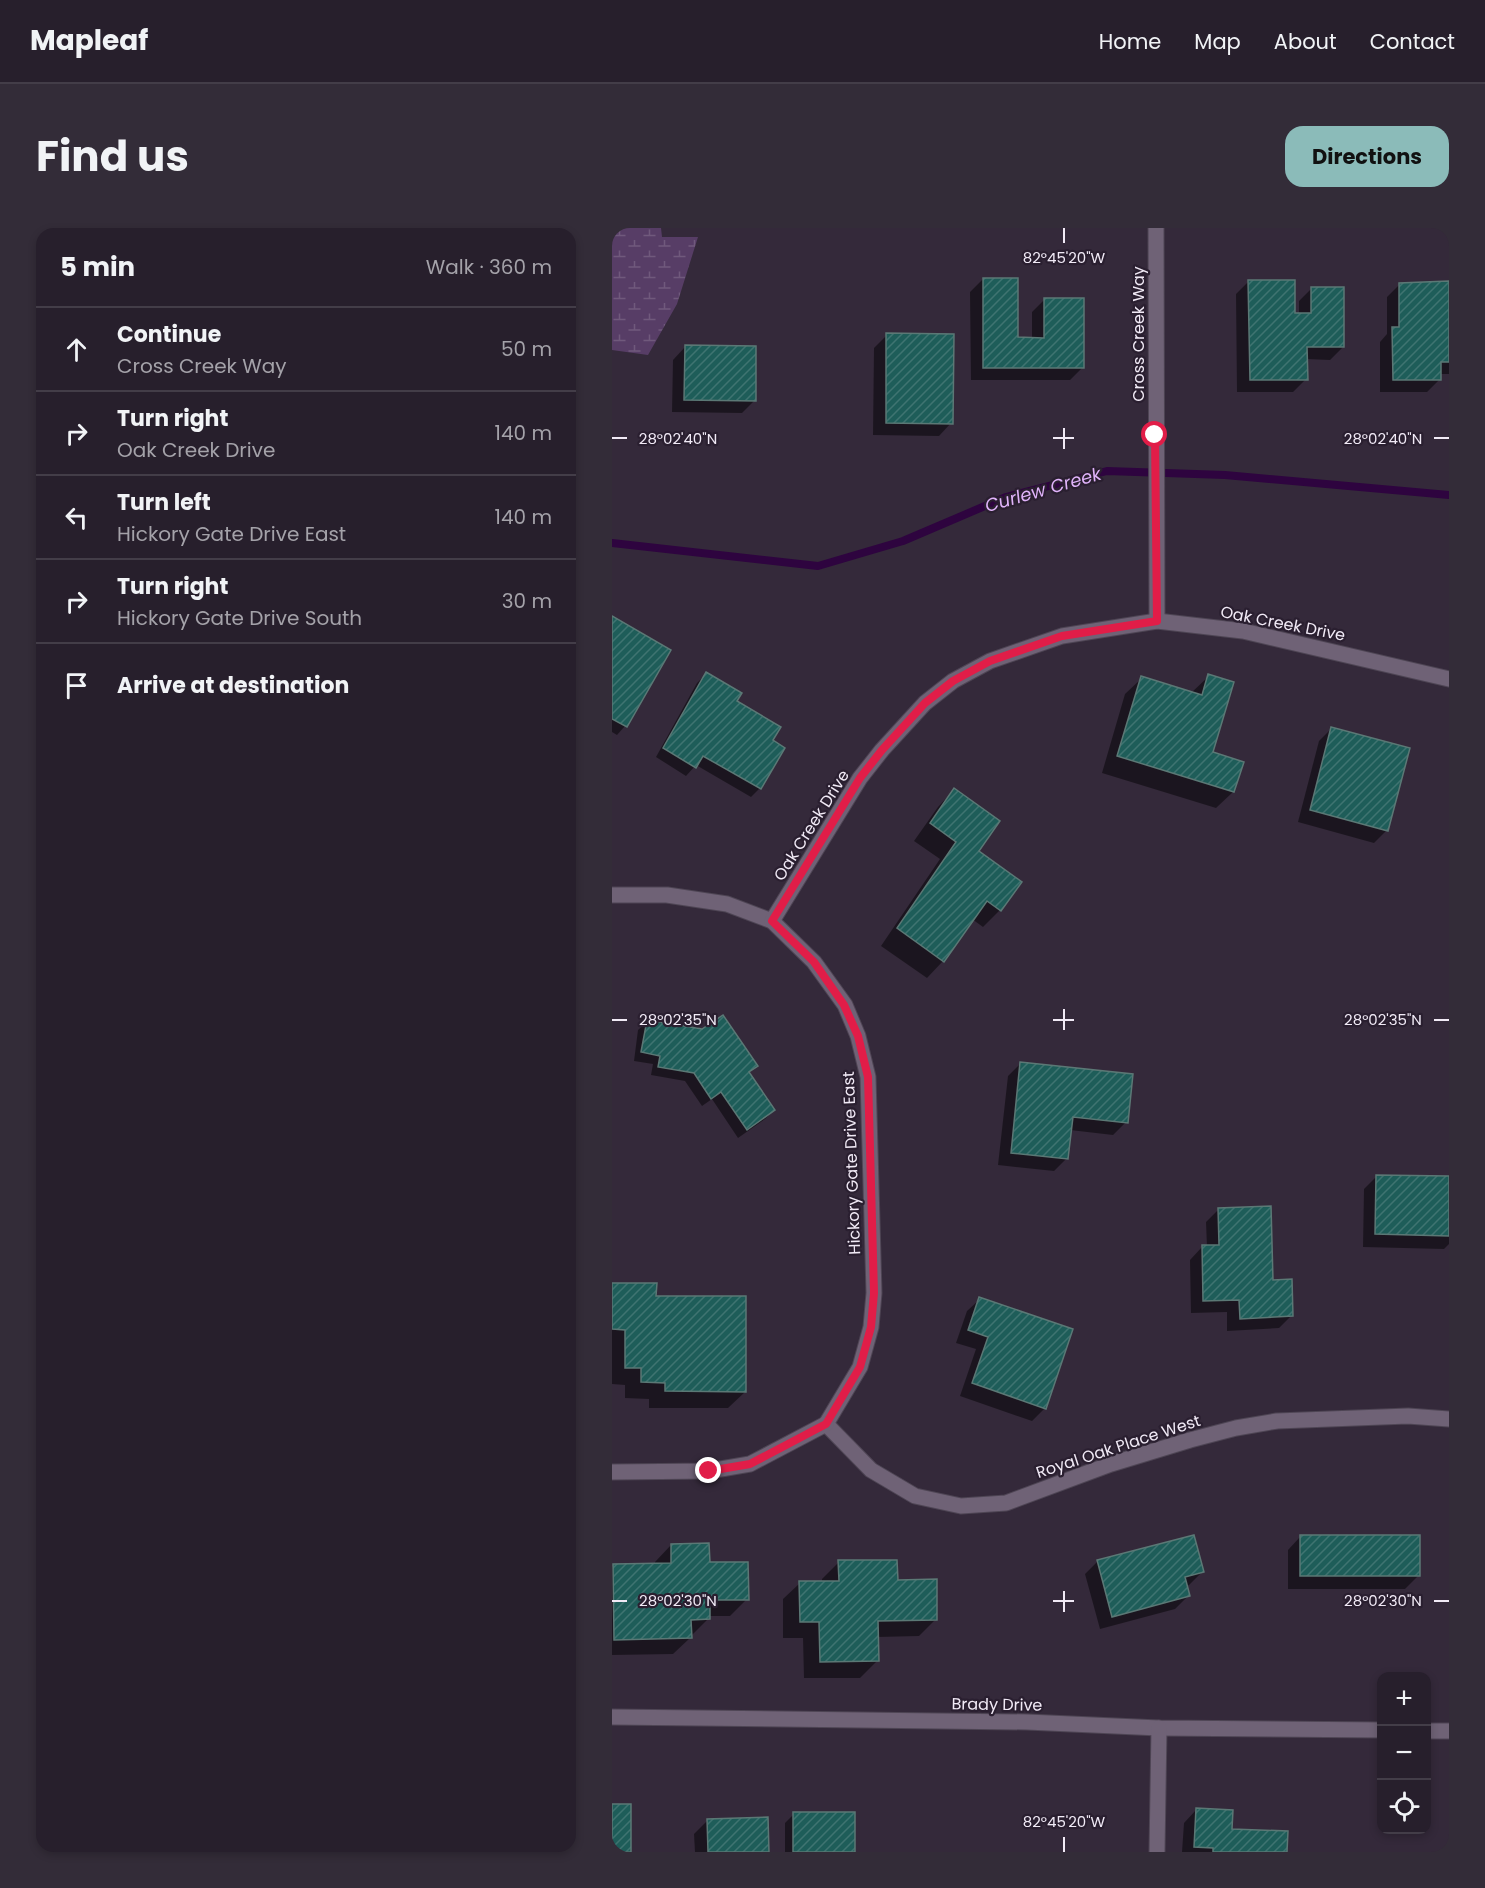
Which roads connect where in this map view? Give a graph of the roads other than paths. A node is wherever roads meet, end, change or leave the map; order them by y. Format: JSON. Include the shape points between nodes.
{"nodes":[{"id":1,"x":1156,"y":228,"type":"edge"},
{"id":2,"x":1157,"y":621,"type":"junction"},
{"id":3,"x":1449,"y":679,"type":"edge"},
{"id":4,"x":612,"y":895,"type":"edge"},
{"id":5,"x":772,"y":921,"type":"junction"},
{"id":6,"x":1449,"y":1419,"type":"edge"},
{"id":7,"x":826,"y":1424,"type":"junction"},
{"id":8,"x":612,"y":1472,"type":"edge"},
{"id":9,"x":612,"y":1717,"type":"edge"},
{"id":10,"x":1159,"y":1728,"type":"junction"},
{"id":11,"x":1377,"y":1730,"type":"edge"},
{"id":12,"x":1431,"y":1731,"type":"edge"},
{"id":13,"x":1449,"y":1731,"type":"edge"},
{"id":14,"x":1157,"y":1852,"type":"edge"}],
"edges":[{"from":1,"to":2,"type":"street","name":"Cross Creek Way"},
{"from":2,"to":3,"type":"street","name":"Oak Creek Drive","via":[[1243,631]]},
{"from":2,"to":5,"type":"street","name":"Oak Creek Drive","via":[[1062,636],[990,661],[944,688],[925,703],[860,778]]},
{"from":4,"to":5,"type":"street","via":[[667,895],[727,904]]},
{"from":5,"to":7,"type":"street","name":"Hickory Gate Drive East","via":[[814,962],[844,1005],[858,1036],[868,1077],[874,1293],[871,1327],[860,1367]]},
{"from":6,"to":7,"type":"street","name":"Royal Oak Place West","via":[[1408,1416],[1277,1421],[1236,1428],[1111,1464],[1006,1503],[961,1506],[915,1496],[870,1470]]},
{"from":7,"to":8,"type":"street","via":[[750,1464],[709,1471]]},
{"from":9,"to":10,"type":"street","name":"Brady Drive","via":[[1026,1722]]},
{"from":10,"to":11,"type":"street","name":"Brady Drive"},
{"from":10,"to":14,"type":"street"},
{"from":12,"to":13,"type":"street"}]}
